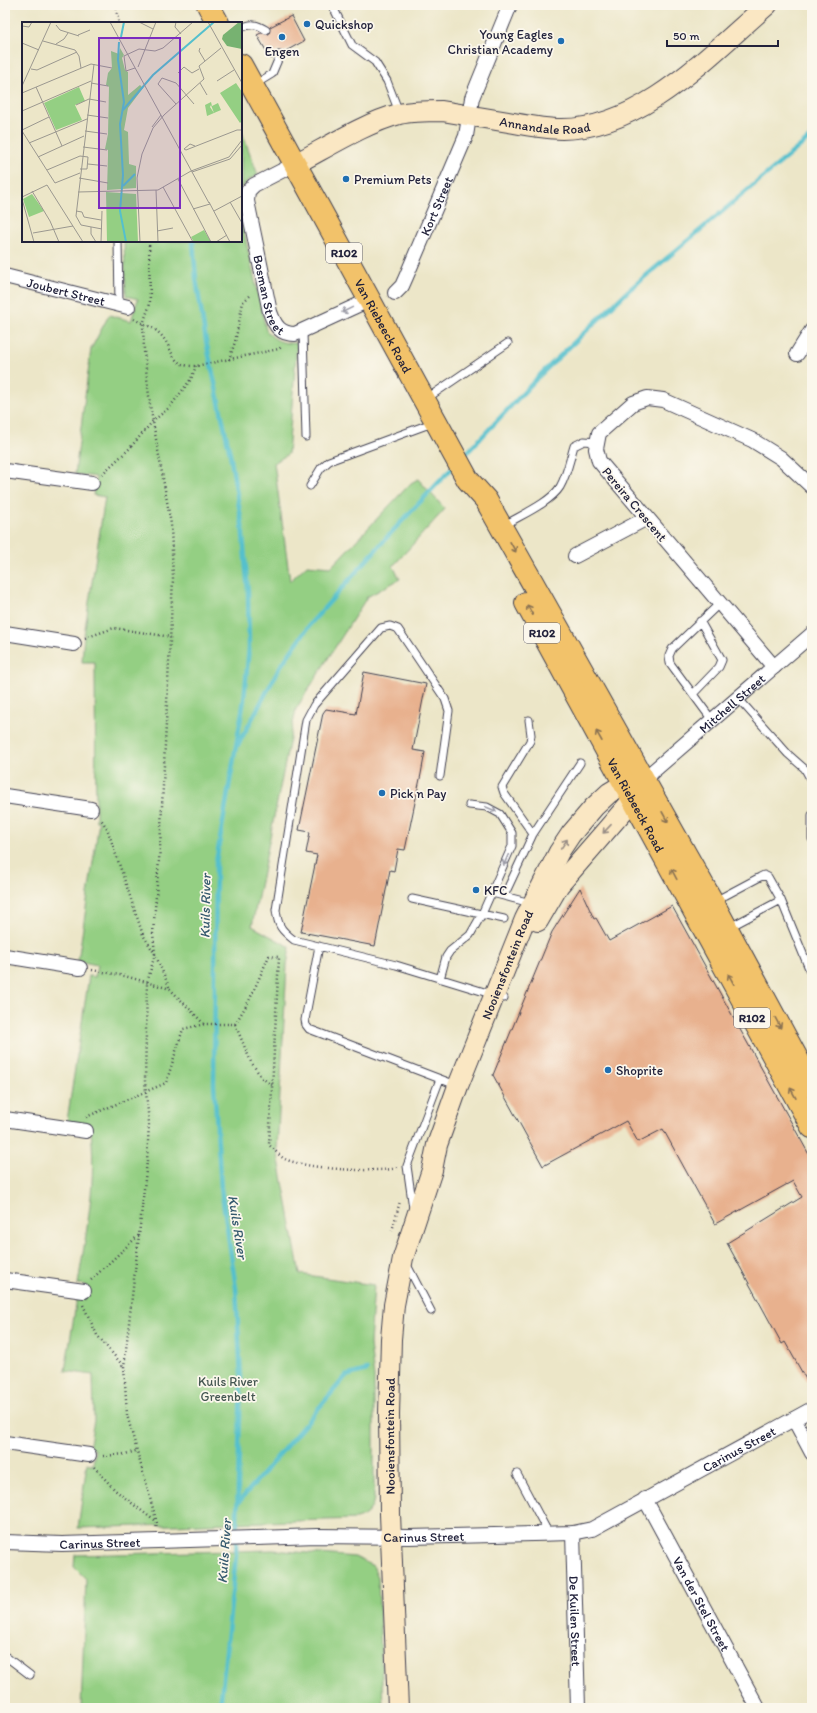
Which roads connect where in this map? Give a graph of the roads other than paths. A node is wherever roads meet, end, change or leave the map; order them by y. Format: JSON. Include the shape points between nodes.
{"nodes":[{"id":1,"x":208,"y":5,"type":"edge"},
{"id":2,"x":332,"y":5,"type":"edge"},
{"id":3,"x":510,"y":5,"type":"edge"},
{"id":4,"x":767,"y":5,"type":"edge"},
{"id":5,"x":217,"y":22,"type":"edge"},
{"id":6,"x":242,"y":28,"type":"edge"},
{"id":7,"x":266,"y":30,"type":"dead end"},
{"id":8,"x":280,"y":55,"type":"dead end"},
{"id":9,"x":242,"y":67,"type":"edge"},
{"id":10,"x":252,"y":86,"type":"junction"},
{"id":11,"x":399,"y":114,"type":"junction"},
{"id":12,"x":469,"y":115,"type":"junction"},
{"id":13,"x":295,"y":164,"type":"junction"},
{"id":14,"x":118,"y":242,"type":"edge"},
{"id":15,"x":5,"y":276,"type":"edge"},
{"id":16,"x":395,"y":293,"type":"dead end"},
{"id":17,"x":369,"y":300,"type":"junction"},
{"id":18,"x":126,"y":310,"type":"joint"},
{"id":19,"x":812,"y":330,"type":"edge"},
{"id":20,"x":303,"y":332,"type":"junction"},
{"id":21,"x":508,"y":343,"type":"dead end"},
{"id":22,"x":797,"y":354,"type":"dead end"},
{"id":23,"x":424,"y":400,"type":"junction"},
{"id":24,"x":437,"y":422,"type":"junction"},
{"id":25,"x":306,"y":436,"type":"dead end"},
{"id":26,"x":597,"y":442,"type":"junction"},
{"id":27,"x":5,"y":471,"type":"edge"},
{"id":28,"x":468,"y":480,"type":"junction"},
{"id":29,"x":92,"y":483,"type":"road end"},
{"id":30,"x":310,"y":486,"type":"dead end"},
{"id":31,"x":812,"y":486,"type":"edge"},
{"id":32,"x":647,"y":518,"type":"junction"},
{"id":33,"x":501,"y":527,"type":"junction"},
{"id":34,"x":575,"y":556,"type":"dead end"},
{"id":35,"x":720,"y":603,"type":"junction"},
{"id":36,"x":700,"y":622,"type":"junction"},
{"id":37,"x":5,"y":633,"type":"edge"},
{"id":38,"x":812,"y":634,"type":"edge"},
{"id":39,"x":74,"y":644,"type":"road end"},
{"id":40,"x":774,"y":667,"type":"junction"},
{"id":41,"x":693,"y":694,"type":"junction"},
{"id":42,"x":738,"y":698,"type":"junction"},
{"id":43,"x":529,"y":720,"type":"dead end"},
{"id":44,"x":712,"y":720,"type":"junction"},
{"id":45,"x":580,"y":762,"type":"dead end"},
{"id":46,"x":440,"y":776,"type":"dead end"},
{"id":47,"x":812,"y":782,"type":"edge"},
{"id":48,"x":639,"y":783,"type":"junction"},
{"id":49,"x":5,"y":796,"type":"edge"},
{"id":50,"x":469,"y":805,"type":"dead end"},
{"id":51,"x":91,"y":809,"type":"road end"},
{"id":52,"x":812,"y":815,"type":"edge"},
{"id":53,"x":533,"y":834,"type":"junction"},
{"id":54,"x":812,"y":839,"type":"edge"},
{"id":55,"x":492,"y":892,"type":"junction"},
{"id":56,"x":504,"y":896,"type":"junction"},
{"id":57,"x":412,"y":899,"type":"dead end"},
{"id":58,"x":781,"y":900,"type":"junction"},
{"id":59,"x":533,"y":903,"type":"junction"},
{"id":60,"x":713,"y":903,"type":"junction"},
{"id":61,"x":482,"y":914,"type":"junction"},
{"id":62,"x":504,"y":919,"type":"dead end"},
{"id":63,"x":727,"y":928,"type":"junction"},
{"id":64,"x":319,"y":946,"type":"junction"},
{"id":65,"x":5,"y":956,"type":"edge"},
{"id":66,"x":80,"y":968,"type":"road end"},
{"id":67,"x":810,"y":971,"type":"dead end"},
{"id":68,"x":440,"y":979,"type":"junction"},
{"id":69,"x":499,"y":996,"type":"junction"},
{"id":70,"x":449,"y":1082,"type":"junction"},
{"id":71,"x":812,"y":1086,"type":"edge"},
{"id":72,"x":5,"y":1119,"type":"edge"},
{"id":73,"x":812,"y":1127,"type":"edge"},
{"id":74,"x":80,"y":1130,"type":"road end"},
{"id":75,"x":432,"y":1170,"type":"junction"},
{"id":76,"x":415,"y":1219,"type":"junction"},
{"id":77,"x":403,"y":1258,"type":"junction"},
{"id":78,"x":5,"y":1280,"type":"edge"},
{"id":79,"x":84,"y":1291,"type":"road end"},
{"id":80,"x":431,"y":1311,"type":"dead end"},
{"id":81,"x":812,"y":1409,"type":"edge"},
{"id":82,"x":794,"y":1419,"type":"junction"},
{"id":83,"x":5,"y":1443,"type":"edge"},
{"id":84,"x":812,"y":1453,"type":"edge"},
{"id":85,"x":89,"y":1455,"type":"road end"},
{"id":86,"x":517,"y":1474,"type":"dead end"},
{"id":87,"x":645,"y":1499,"type":"junction"},
{"id":88,"x":573,"y":1533,"type":"junction"},
{"id":89,"x":550,"y":1534,"type":"junction"},
{"id":90,"x":391,"y":1537,"type":"junction"},
{"id":91,"x":5,"y":1542,"type":"edge"},
{"id":92,"x":5,"y":1656,"type":"edge"},
{"id":93,"x":30,"y":1675,"type":"dead end"},
{"id":94,"x":398,"y":1708,"type":"edge"},
{"id":95,"x":578,"y":1708,"type":"edge"},
{"id":96,"x":758,"y":1708,"type":"edge"}],
"edges":[{"from":1,"to":5,"type":"main road"},
{"from":2,"to":11,"type":"lane","via":[[352,45],[375,62],[387,81]]},
{"from":3,"to":12,"type":"street","via":[[472,98]]},
{"from":4,"to":12,"type":"street","name":"Annandale Road","via":[[664,92],[644,106],[602,124],[561,129]]},
{"from":6,"to":7,"type":"lane","via":[[254,24]]},
{"from":8,"to":10,"type":"lane","via":[[272,74]]},
{"from":9,"to":10,"type":"main road","name":"Van Riebeeck Road","number":"R102"},
{"from":10,"to":13,"type":"main road","name":"Van Riebeeck Road","number":"R102"},
{"from":11,"to":12,"type":"street","name":"Annandale Road","via":[[442,111]]},
{"from":11,"to":13,"type":"street","name":"Annandale Road","via":[[378,121]]},
{"from":12,"to":16,"type":"street","name":"Kort Street","via":[[466,136],[404,282]]},
{"from":13,"to":17,"type":"main road","name":"Van Riebeeck Road","number":"R102"},
{"from":13,"to":20,"type":"street","name":"Bosman Street","via":[[254,185],[248,191],[247,201],[273,322],[278,329],[287,334]]},
{"from":14,"to":18,"type":"lane"},
{"from":15,"to":18,"type":"street","name":"Joubert Street"},
{"from":17,"to":20,"type":"street","name":"Bosman Street","one_way":true},
{"from":17,"to":23,"type":"main road","name":"Van Riebeeck Road","number":"R102"},
{"from":19,"to":22,"type":"street"},
{"from":20,"to":25,"type":"lane"},
{"from":21,"to":23,"type":"lane"},
{"from":23,"to":24,"type":"main road","name":"Van Riebeeck Road","number":"R102"},
{"from":24,"to":28,"type":"main road","name":"Van Riebeeck Road","number":"R102"},
{"from":24,"to":30,"type":"lane","via":[[329,461],[321,468]]},
{"from":26,"to":31,"type":"street","via":[[599,433],[634,403],[647,398],[662,400],[752,440],[781,458]]},
{"from":26,"to":32,"type":"street","name":"Pereira Crescent","via":[[598,461]]},
{"from":26,"to":33,"type":"lane","via":[[584,441],[574,446],[564,480],[552,497]]},
{"from":27,"to":29,"type":"street"},
{"from":28,"to":33,"type":"main road","name":"Van Riebeeck Road","number":"R102","via":[[486,500]]},
{"from":48,"to":28,"type":"main road","name":"Van Riebeeck Road","number":"R102","one_way":true,"via":[[473,505]]},
{"from":32,"to":34,"type":"street"},
{"from":32,"to":35,"type":"street","name":"Pereira Crescent"},
{"from":33,"to":48,"type":"main road","name":"Van Riebeeck Road","number":"R102","one_way":true,"via":[[582,672]]},
{"from":35,"to":36,"type":"lane"},
{"from":35,"to":40,"type":"street","name":"Pereira Crescent"},
{"from":36,"to":41,"type":"lane","via":[[722,660],[719,667]]},
{"from":36,"to":41,"type":"lane","via":[[672,649],[669,656],[670,663]]},
{"from":37,"to":39,"type":"street"},
{"from":38,"to":40,"type":"street","name":"Mitchell Street"},
{"from":40,"to":42,"type":"street","name":"Mitchell Street"},
{"from":41,"to":44,"type":"lane"},
{"from":42,"to":44,"type":"street","name":"Mitchell Street"},
{"from":42,"to":47,"type":"lane","via":[[788,754],[805,769]]},
{"from":43,"to":53,"type":"lane","via":[[530,741],[502,787]]},
{"from":44,"to":48,"type":"street","name":"Mitchell Street"},
{"from":45,"to":53,"type":"lane"},
{"from":46,"to":64,"type":"lane","via":[[449,712],[445,699],[398,629],[390,626],[381,628],[314,705],[306,720],[276,910],[278,924],[285,933],[294,940]]},
{"from":59,"to":48,"type":"street","name":"Nooiensfontein Road","one_way":true,"via":[[559,852],[594,807]]},
{"from":48,"to":60,"type":"main road","name":"Van Riebeeck Road","number":"R102","one_way":true},
{"from":48,"to":69,"type":"street","name":"Nooiensfontein Road","one_way":true,"via":[[559,885]]},
{"from":73,"to":48,"type":"main road","name":"Van Riebeeck Road","number":"R102","one_way":true},
{"from":49,"to":51,"type":"street"},
{"from":50,"to":55,"type":"lane","one_way":true,"via":[[494,810],[504,819],[512,833],[512,846]]},
{"from":52,"to":54,"type":"lane"},
{"from":53,"to":56,"type":"lane"},
{"from":55,"to":56,"type":"lane"},
{"from":55,"to":61,"type":"lane"},
{"from":56,"to":59,"type":"lane"},
{"from":57,"to":61,"type":"lane"},
{"from":58,"to":60,"type":"lane","via":[[768,877],[764,875]]},
{"from":58,"to":63,"type":"lane"},
{"from":58,"to":67,"type":"lane"},
{"from":59,"to":69,"type":"street","name":"Nooiensfontein Road"},
{"from":60,"to":63,"type":"main road","name":"Van Riebeeck Road","number":"R102"},
{"from":61,"to":62,"type":"lane"},
{"from":61,"to":68,"type":"lane","via":[[470,935],[446,957]]},
{"from":63,"to":71,"type":"main road","name":"Van Riebeeck Road","number":"R102","one_way":true},
{"from":64,"to":68,"type":"lane"},
{"from":64,"to":70,"type":"lane","via":[[306,1025],[309,1029]]},
{"from":65,"to":66,"type":"street"},
{"from":68,"to":69,"type":"lane"},
{"from":69,"to":70,"type":"street","name":"Nooiensfontein Road"},
{"from":69,"to":75,"type":"street","name":"Nooiensfontein Road","via":[[472,1088],[446,1147]]},
{"from":70,"to":75,"type":"street","name":"Nooiensfontein Road"},
{"from":70,"to":76,"type":"lane","via":[[407,1166]]},
{"from":72,"to":74,"type":"street"},
{"from":75,"to":76,"type":"street","name":"Nooiensfontein Road"},
{"from":76,"to":77,"type":"street","name":"Nooiensfontein Road"},
{"from":77,"to":80,"type":"lane"},
{"from":77,"to":90,"type":"street","name":"Nooiensfontein Road","via":[[394,1305],[391,1339]]},
{"from":78,"to":79,"type":"street"},
{"from":81,"to":82,"type":"street","name":"Carinus Street"},
{"from":82,"to":84,"type":"street"},
{"from":82,"to":87,"type":"street","name":"Carinus Street"},
{"from":83,"to":85,"type":"street"},
{"from":86,"to":89,"type":"lane"},
{"from":87,"to":88,"type":"street","name":"Carinus Street","via":[[592,1529]]},
{"from":87,"to":96,"type":"street","name":"Van der Stel Street"},
{"from":88,"to":89,"type":"street","name":"Carinus Street"},
{"from":88,"to":95,"type":"street","name":"De Kuilen Street"},
{"from":89,"to":90,"type":"street","name":"Carinus Street"},
{"from":90,"to":91,"type":"street","name":"Carinus Street","via":[[62,1544]]},
{"from":90,"to":94,"type":"street","name":"Nooiensfontein Road"},
{"from":92,"to":93,"type":"lane"}]}
